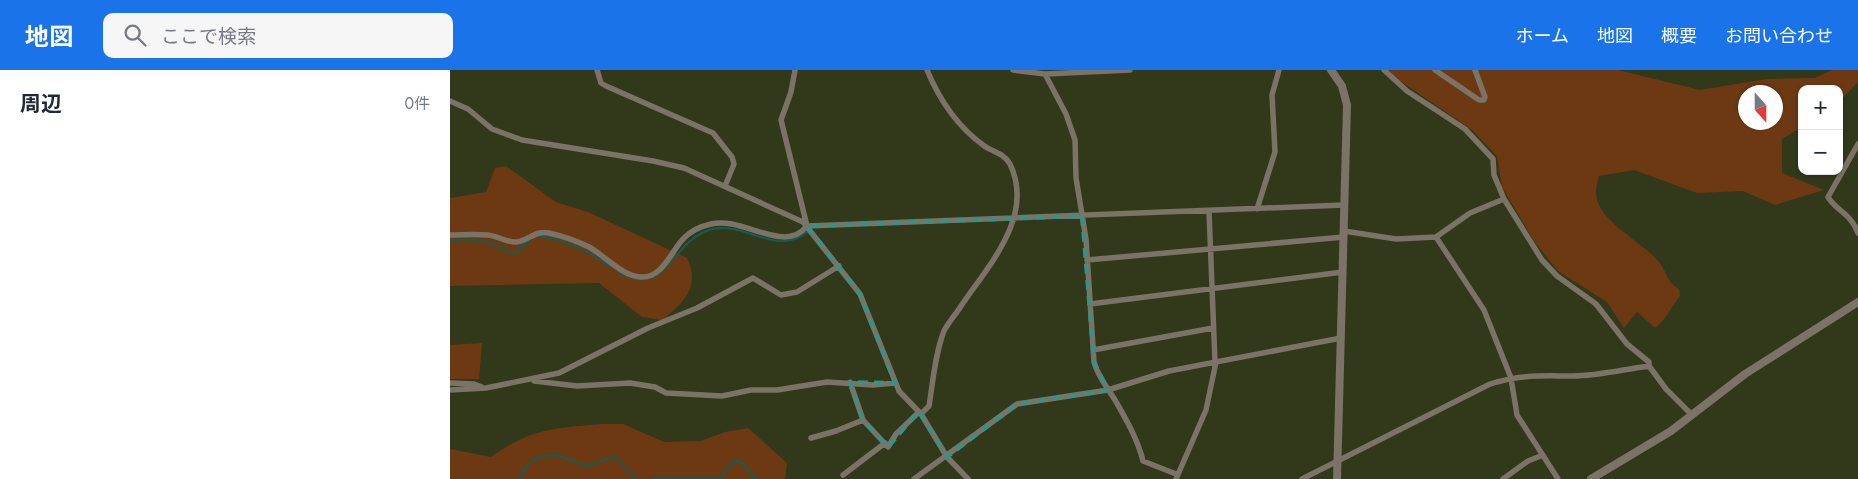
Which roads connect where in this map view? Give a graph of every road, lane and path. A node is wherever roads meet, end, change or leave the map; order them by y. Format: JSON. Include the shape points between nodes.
{"nodes":[{"id":1,"x":598,"y":70,"type":"edge"},
{"id":2,"x":794,"y":70,"type":"edge"},
{"id":3,"x":927,"y":70,"type":"edge"},
{"id":4,"x":1013,"y":70,"type":"edge"},
{"id":5,"x":1130,"y":70,"type":"edge"},
{"id":6,"x":1279,"y":70,"type":"edge"},
{"id":7,"x":1332,"y":70,"type":"edge"},
{"id":8,"x":1384,"y":70,"type":"edge"},
{"id":9,"x":1435,"y":70,"type":"edge"},
{"id":10,"x":1475,"y":70,"type":"edge"},
{"id":11,"x":1045,"y":74,"type":"junction"},
{"id":12,"x":450,"y":101,"type":"edge"},
{"id":13,"x":1858,"y":144,"type":"edge"},
{"id":14,"x":725,"y":186,"type":"junction"},
{"id":15,"x":1504,"y":199,"type":"junction"},
{"id":16,"x":1344,"y":205,"type":"junction"},
{"id":17,"x":1257,"y":209,"type":"junction"},
{"id":18,"x":1209,"y":211,"type":"junction"},
{"id":19,"x":1082,"y":216,"type":"junction"},
{"id":20,"x":1014,"y":218,"type":"junction"},
{"id":21,"x":1857,"y":225,"type":"edge"},
{"id":22,"x":807,"y":226,"type":"junction"},
{"id":23,"x":1858,"y":233,"type":"edge"},
{"id":24,"x":1344,"y":234,"type":"junction"},
{"id":25,"x":450,"y":235,"type":"edge"},
{"id":26,"x":1436,"y":237,"type":"junction"},
{"id":27,"x":1210,"y":249,"type":"junction"},
{"id":28,"x":1087,"y":260,"type":"junction"},
{"id":29,"x":839,"y":266,"type":"junction"},
{"id":30,"x":1343,"y":272,"type":"junction"},
{"id":31,"x":1212,"y":288,"type":"junction"},
{"id":32,"x":1858,"y":302,"type":"edge"},
{"id":33,"x":1090,"y":304,"type":"junction"},
{"id":34,"x":1213,"y":328,"type":"junction"},
{"id":35,"x":1341,"y":338,"type":"junction"},
{"id":36,"x":1093,"y":350,"type":"junction"},
{"id":37,"x":1216,"y":362,"type":"junction"},
{"id":38,"x":1649,"y":366,"type":"junction"},
{"id":39,"x":1511,"y":378,"type":"junction"},
{"id":40,"x":528,"y":381,"type":"junction"},
{"id":41,"x":850,"y":382,"type":"junction"},
{"id":42,"x":450,"y":383,"type":"edge"},
{"id":43,"x":895,"y":383,"type":"junction"},
{"id":44,"x":486,"y":388,"type":"junction"},
{"id":45,"x":450,"y":390,"type":"edge"},
{"id":46,"x":1108,"y":390,"type":"junction"},
{"id":47,"x":920,"y":413,"type":"junction"},
{"id":48,"x":1691,"y":414,"type":"junction"},
{"id":49,"x":863,"y":420,"type":"junction"},
{"id":50,"x":811,"y":438,"type":"dead end"},
{"id":51,"x":885,"y":443,"type":"junction"},
{"id":52,"x":1543,"y":455,"type":"junction"},
{"id":53,"x":947,"y":457,"type":"junction"},
{"id":54,"x":1337,"y":461,"type":"junction"},
{"id":55,"x":843,"y":475,"type":"dead end"},
{"id":56,"x":1176,"y":476,"type":"edge"},
{"id":57,"x":914,"y":479,"type":"edge"},
{"id":58,"x":968,"y":479,"type":"edge"},
{"id":59,"x":1302,"y":479,"type":"edge"},
{"id":60,"x":1337,"y":479,"type":"edge"},
{"id":61,"x":1503,"y":479,"type":"edge"},
{"id":62,"x":1558,"y":479,"type":"edge"},
{"id":63,"x":1591,"y":479,"type":"edge"}],
"edges":[{"from":1,"to":14,"type":"street","via":[[601,82],[606,86],[713,133],[734,164]]},
{"from":2,"to":22,"type":"street","via":[[791,92],[781,120]]},
{"from":3,"to":20,"type":"street","via":[[947,108],[964,129],[1009,162],[1017,184]]},
{"from":4,"to":11,"type":"street"},
{"from":5,"to":11,"type":"street"},
{"from":6,"to":17,"type":"street","via":[[1272,95],[1275,152]]},
{"from":7,"to":16,"type":"street","via":[[1342,86],[1347,105]]},
{"from":8,"to":15,"type":"street","via":[[1407,91],[1465,129],[1485,149],[1494,159],[1494,176]]},
{"from":9,"to":10,"type":"street","via":[[1479,100],[1484,100],[1486,97]]},
{"from":11,"to":19,"type":"street","via":[[1075,140]]},
{"from":12,"to":14,"type":"street","via":[[468,109],[492,129],[522,140],[684,168]]},
{"from":13,"to":21,"type":"street","via":[[1828,197]]},
{"from":14,"to":22,"type":"street"},
{"from":15,"to":26,"type":"street","via":[[1470,213]]},
{"from":15,"to":38,"type":"street","via":[[1542,260],[1557,276],[1596,304],[1627,344],[1649,362]]},
{"from":16,"to":17,"type":"street"},
{"from":16,"to":24,"type":"street"},
{"from":17,"to":18,"type":"street"},
{"from":18,"to":19,"type":"street"},
{"from":18,"to":27,"type":"street"},
{"from":19,"to":20,"type":"street"},
{"from":19,"to":28,"type":"street"},
{"from":20,"to":22,"type":"street"},
{"from":20,"to":47,"type":"street","via":[[1005,243],[945,330],[929,406]]},
{"from":21,"to":23,"type":"street"},
{"from":22,"to":25,"type":"street","via":[[793,236],[777,236],[736,223],[711,223],[684,238],[664,266],[643,277],[626,272],[588,247],[550,233],[542,232],[520,242],[489,235]]},
{"from":22,"to":29,"type":"street"},
{"from":24,"to":26,"type":"street","via":[[1396,239]]},
{"from":24,"to":27,"type":"street"},
{"from":24,"to":30,"type":"street"},
{"from":26,"to":39,"type":"street","via":[[1484,310]]},
{"from":27,"to":28,"type":"street"},
{"from":27,"to":31,"type":"street"},
{"from":28,"to":33,"type":"street"},
{"from":29,"to":40,"type":"street","via":[[797,292],[781,295],[753,278],[698,308],[648,328],[559,373]]},
{"from":29,"to":43,"type":"street","via":[[860,294]]},
{"from":30,"to":31,"type":"street"},
{"from":30,"to":35,"type":"street"},
{"from":31,"to":33,"type":"street"},
{"from":31,"to":34,"type":"street"},
{"from":32,"to":48,"type":"street","via":[[1745,374]]},
{"from":33,"to":36,"type":"street"},
{"from":34,"to":36,"type":"street"},
{"from":34,"to":37,"type":"street"},
{"from":35,"to":37,"type":"street"},
{"from":35,"to":54,"type":"street"},
{"from":36,"to":46,"type":"street","via":[[1097,375]]},
{"from":37,"to":46,"type":"street","via":[[1169,371]]},
{"from":37,"to":56,"type":"street","via":[[1206,410]]},
{"from":38,"to":39,"type":"street","via":[[1575,376]]},
{"from":38,"to":48,"type":"street"},
{"from":39,"to":52,"type":"street","via":[[1517,415]]},
{"from":39,"to":54,"type":"street","via":[[1490,384]]},
{"from":40,"to":41,"type":"street","via":[[577,386],[630,383],[655,386],[666,393],[722,396],[751,390]]},
{"from":40,"to":44,"type":"street"},
{"from":41,"to":43,"type":"street"},
{"from":41,"to":49,"type":"street"},
{"from":42,"to":44,"type":"street"},
{"from":43,"to":47,"type":"street"},
{"from":44,"to":45,"type":"street"},
{"from":46,"to":53,"type":"street","via":[[1017,404]]},
{"from":46,"to":56,"type":"street","via":[[1140,448],[1143,461]]},
{"from":47,"to":51,"type":"street","via":[[896,434],[888,447]]},
{"from":47,"to":53,"type":"street"},
{"from":48,"to":63,"type":"street","via":[[1671,431]]},
{"from":49,"to":50,"type":"street"},
{"from":49,"to":51,"type":"street"},
{"from":51,"to":55,"type":"street"},
{"from":52,"to":61,"type":"street","via":[[1528,461]]},
{"from":52,"to":62,"type":"street"},
{"from":53,"to":57,"type":"street"},
{"from":53,"to":58,"type":"street"},
{"from":54,"to":59,"type":"street"},
{"from":54,"to":60,"type":"street"}]}
